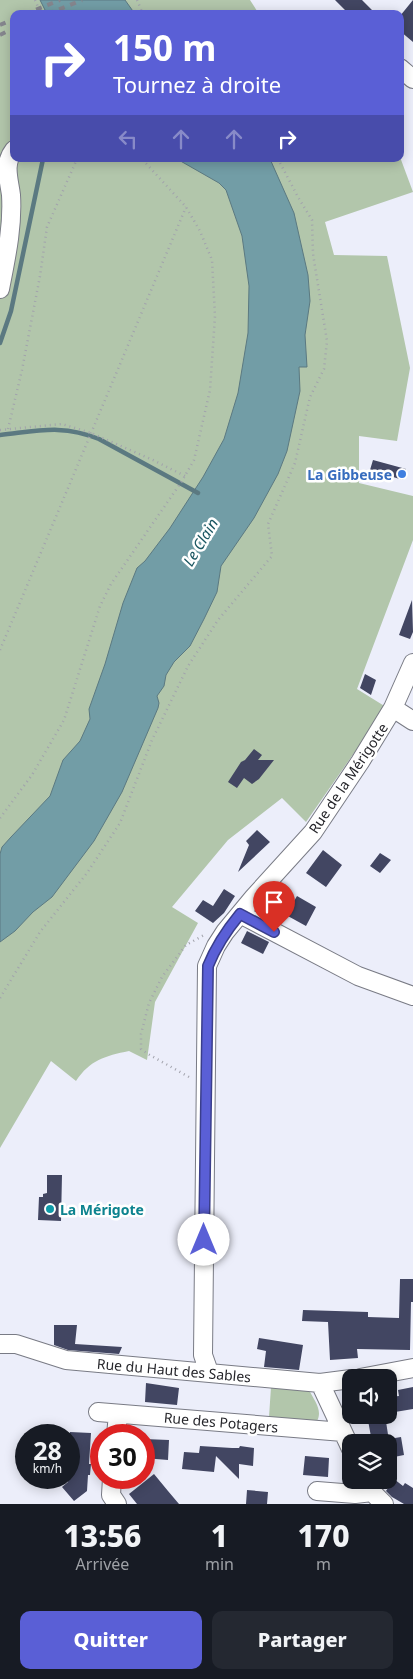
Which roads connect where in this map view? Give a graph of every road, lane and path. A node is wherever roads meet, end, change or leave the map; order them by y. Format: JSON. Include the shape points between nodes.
{"nodes":[{"id":1,"x":10,"y":154,"type":"edge"},
{"id":2,"x":77,"y":162,"type":"edge"},
{"id":3,"x":145,"y":162,"type":"edge"},
{"id":4,"x":280,"y":162,"type":"edge"},
{"id":5,"x":186,"y":207,"type":"junction"},
{"id":6,"x":0,"y":289,"type":"edge"},
{"id":7,"x":8,"y":429,"type":"junction"},
{"id":8,"x":0,"y":430,"type":"edge"},
{"id":9,"x":91,"y":434,"type":"junction"},
{"id":10,"x":185,"y":476,"type":"junction"},
{"id":11,"x":0,"y":650,"type":"edge"},
{"id":12,"x":413,"y":663,"type":"edge"},
{"id":13,"x":393,"y":708,"type":"junction"},
{"id":14,"x":413,"y":721,"type":"edge"},
{"id":15,"x":0,"y":818,"type":"edge"},
{"id":16,"x":240,"y":914,"type":"junction"},
{"id":17,"x":225,"y":932,"type":"junction"},
{"id":18,"x":413,"y":996,"type":"edge"},
{"id":19,"x":0,"y":998,"type":"edge"},
{"id":20,"x":206,"y":1087,"type":"junction"},
{"id":21,"x":0,"y":1344,"type":"edge"},
{"id":22,"x":413,"y":1368,"type":"edge"},
{"id":23,"x":397,"y":1371,"type":"edge"},
{"id":24,"x":209,"y":1372,"type":"junction"},
{"id":25,"x":342,"y":1380,"type":"edge"},
{"id":26,"x":320,"y":1383,"type":"junction"},
{"id":27,"x":98,"y":1412,"type":"dead end"},
{"id":28,"x":118,"y":1414,"type":"junction"},
{"id":29,"x":117,"y":1424,"type":"edge"},
{"id":30,"x":343,"y":1432,"type":"joint"},
{"id":31,"x":111,"y":1489,"type":"edge"},
{"id":32,"x":317,"y":1491,"type":"dead end"},
{"id":33,"x":374,"y":1492,"type":"edge"},
{"id":34,"x":117,"y":1504,"type":"edge"}],
"edges":[{"from":1,"to":6,"type":"street","via":[[7,164],[11,222]]},
{"from":2,"to":7,"type":"path","via":[[47,227],[22,370]]},
{"from":3,"to":5,"type":"path"},
{"from":4,"to":19,"type":"path","via":[[312,220],[327,341],[324,369],[310,397],[295,463],[268,524],[272,556],[218,620],[188,666],[152,740],[120,823],[87,873],[40,932]]},
{"from":5,"to":9,"type":"path"},
{"from":5,"to":10,"type":"path","via":[[212,260],[215,316],[210,390],[194,460]]},
{"from":7,"to":8,"type":"path"},
{"from":7,"to":9,"type":"path","via":[[62,424]]},
{"from":9,"to":10,"type":"path"},
{"from":9,"to":11,"type":"path"},
{"from":10,"to":15,"type":"path","via":[[111,584],[100,606],[64,720],[32,775]]},
{"from":12,"to":13,"type":"street","name":"Rue de la Mérigotte"},
{"from":13,"to":14,"type":"street"},
{"from":13,"to":16,"type":"street","name":"Rue de la Mérigotte","via":[[313,832]]},
{"from":16,"to":17,"type":"street","name":"Rue de la Mérigotte"},
{"from":16,"to":18,"type":"street","via":[[358,976]]},
{"from":17,"to":20,"type":"street","name":"Rue de la Mérigotte","via":[[208,966]]},
{"from":17,"to":20,"type":"path","via":[[205,934],[186,945],[162,977],[149,1003],[141,1034],[141,1049]]},
{"from":20,"to":24,"type":"street","name":"Rue de la Mérigotte","via":[[203,1356]]},
{"from":21,"to":24,"type":"street","name":"Rue du Haut des Sables","via":[[16,1344],[66,1360]]},
{"from":22,"to":23,"type":"street"},
{"from":24,"to":26,"type":"street","name":"Rue du Haut des Sables"},
{"from":25,"to":26,"type":"street","name":"Rue du Haut des Sables"},
{"from":26,"to":30,"type":"street"},
{"from":27,"to":28,"type":"street","name":"Rue des Potagers"},
{"from":28,"to":29,"type":"street"},
{"from":28,"to":30,"type":"street","name":"Rue des Potagers"},
{"from":31,"to":34,"type":"street"},
{"from":32,"to":33,"type":"street"}]}
